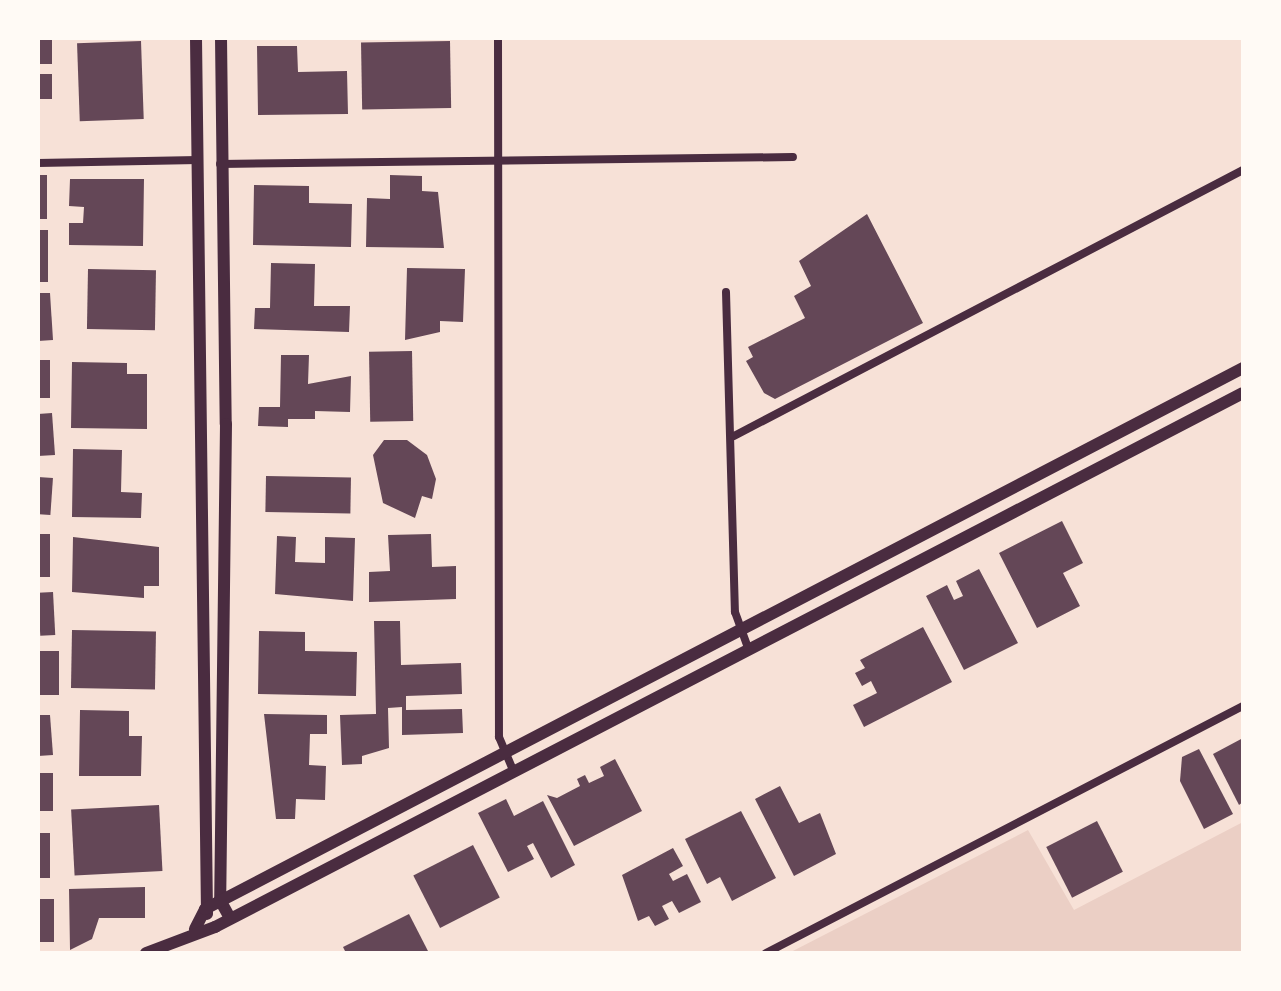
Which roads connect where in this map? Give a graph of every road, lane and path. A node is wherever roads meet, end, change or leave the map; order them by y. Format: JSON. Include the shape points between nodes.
{"nodes":[{"id":1,"x":196,"y":38,"type":"edge"},
{"id":2,"x":221,"y":38,"type":"edge"},
{"id":3,"x":498,"y":38,"type":"edge"},
{"id":4,"x":499,"y":156,"type":"junction"},
{"id":5,"x":793,"y":157,"type":"dead end"},
{"id":6,"x":198,"y":160,"type":"junction"},
{"id":7,"x":38,"y":163,"type":"edge"},
{"id":8,"x":220,"y":164,"type":"junction"},
{"id":9,"x":1243,"y":170,"type":"edge"},
{"id":10,"x":726,"y":292,"type":"dead end"},
{"id":11,"x":1243,"y":368,"type":"edge"},
{"id":12,"x":1243,"y":393,"type":"edge"},
{"id":13,"x":734,"y":436,"type":"junction"},
{"id":14,"x":741,"y":627,"type":"junction"},
{"id":15,"x":748,"y":647,"type":"junction"},
{"id":16,"x":1243,"y":706,"type":"edge"},
{"id":17,"x":503,"y":749,"type":"junction"},
{"id":18,"x":513,"y":770,"type":"junction"},
{"id":19,"x":220,"y":900,"type":"junction"},
{"id":20,"x":205,"y":909,"type":"junction"},
{"id":21,"x":230,"y":918,"type":"junction"},
{"id":22,"x":215,"y":927,"type":"junction"},
{"id":23,"x":195,"y":929,"type":"junction"},
{"id":24,"x":146,"y":953,"type":"edge"},
{"id":25,"x":766,"y":953,"type":"edge"}],
"edges":[{"from":1,"to":6,"type":"street"},
{"from":2,"to":8,"type":"street"},
{"from":3,"to":4,"type":"street"},
{"from":4,"to":5,"type":"street"},
{"from":4,"to":8,"type":"street"},
{"from":4,"to":17,"type":"street"},
{"from":6,"to":7,"type":"street"},
{"from":6,"to":20,"type":"street"},
{"from":8,"to":19,"type":"street","via":[[226,424]]},
{"from":9,"to":13,"type":"street"},
{"from":10,"to":13,"type":"street"},
{"from":11,"to":14,"type":"street"},
{"from":12,"to":15,"type":"street"},
{"from":13,"to":14,"type":"street"},
{"from":14,"to":15,"type":"street"},
{"from":14,"to":17,"type":"street"},
{"from":15,"to":18,"type":"street"},
{"from":16,"to":25,"type":"street"},
{"from":17,"to":18,"type":"street"},
{"from":17,"to":19,"type":"street"},
{"from":18,"to":21,"type":"street"},
{"from":19,"to":20,"type":"street"},
{"from":19,"to":21,"type":"street"},
{"from":20,"to":22,"type":"street"},
{"from":20,"to":23,"type":"street"},
{"from":21,"to":22,"type":"street"},
{"from":22,"to":23,"type":"street"},
{"from":23,"to":24,"type":"street"}]}
